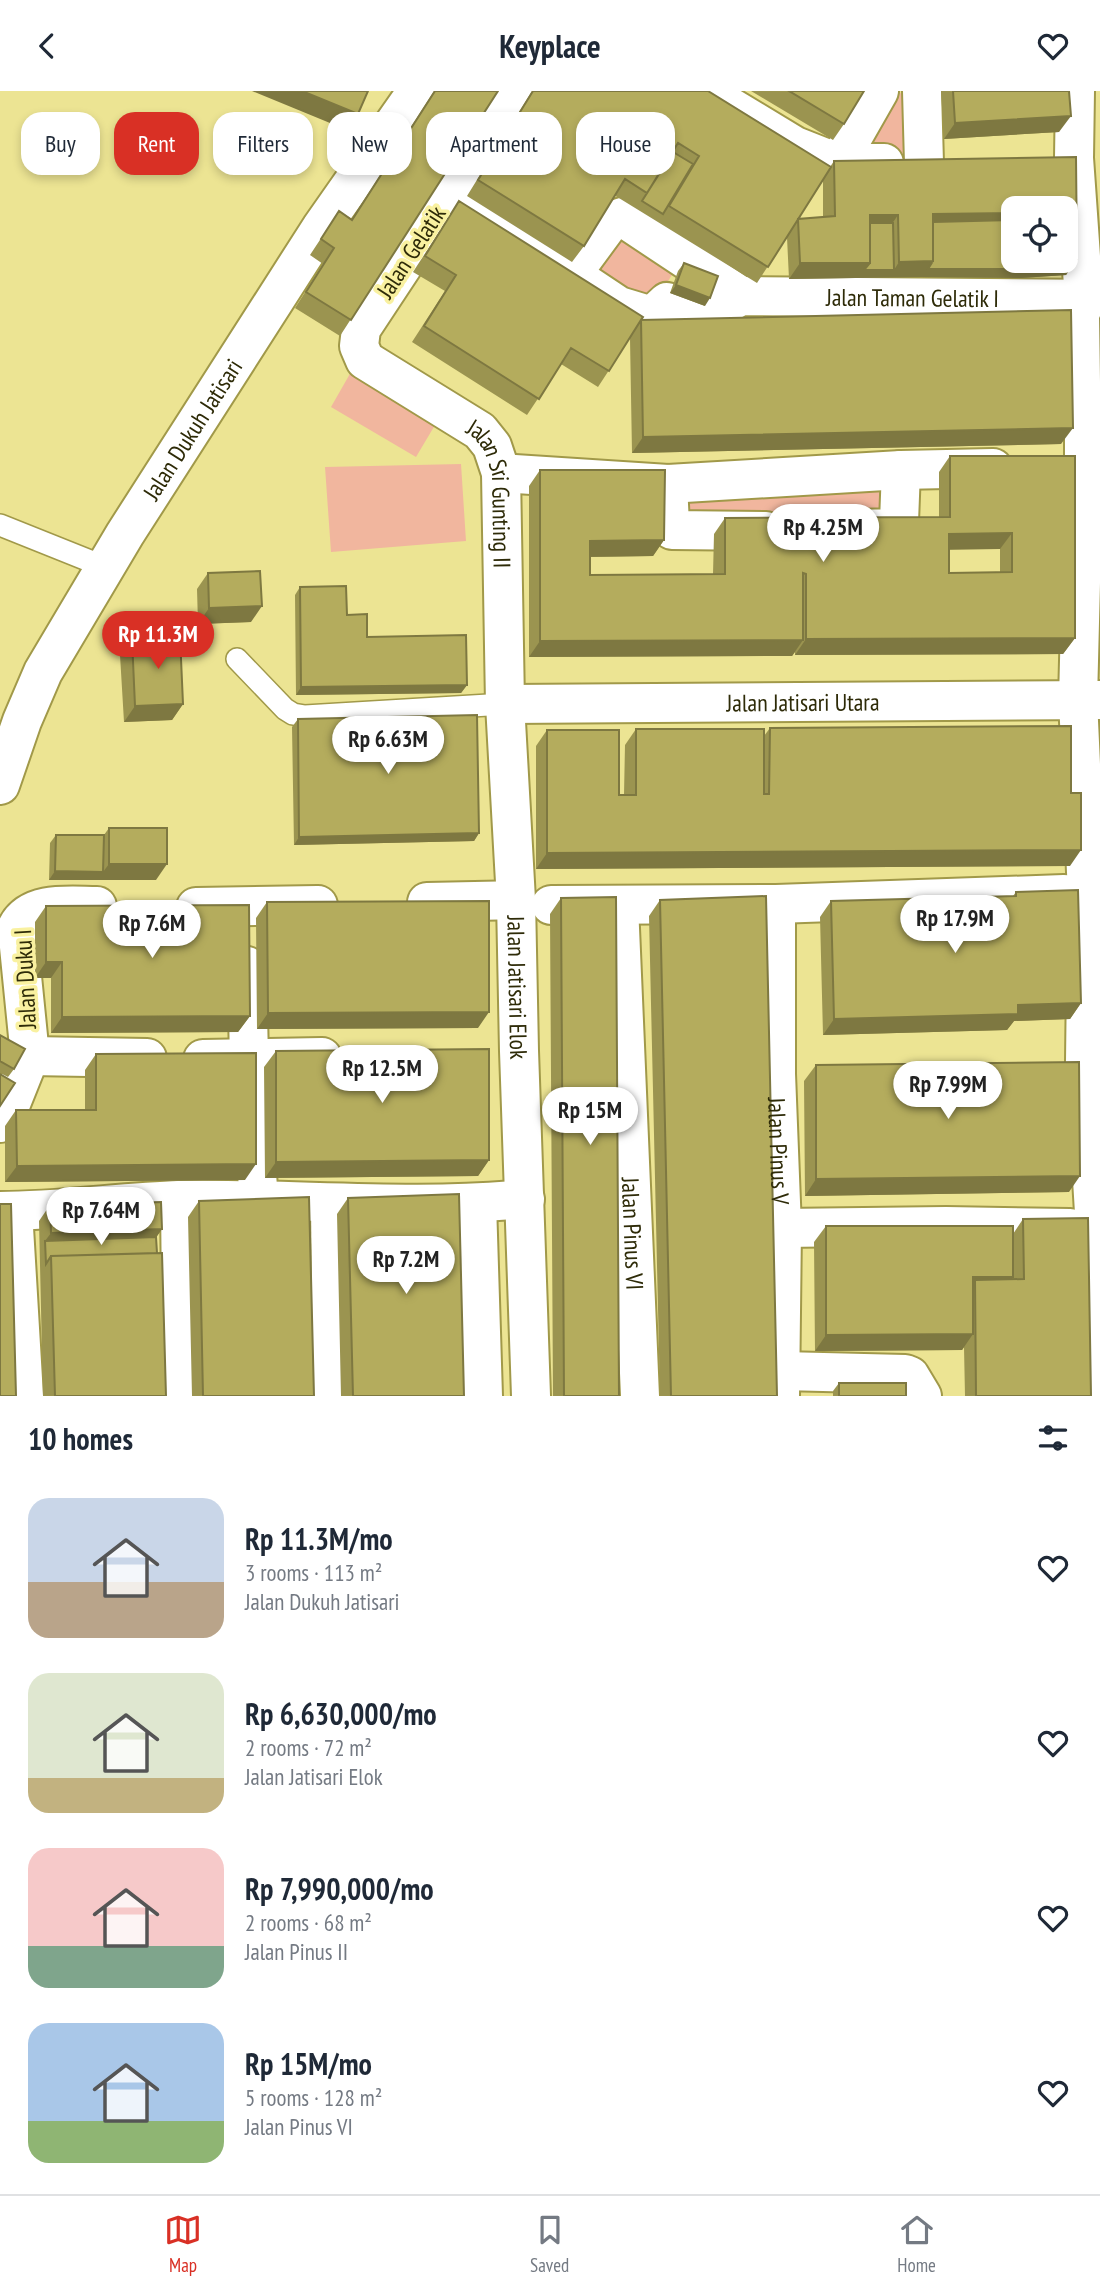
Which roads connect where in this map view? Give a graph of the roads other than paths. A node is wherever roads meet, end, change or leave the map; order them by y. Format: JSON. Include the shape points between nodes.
{"nodes":[{"id":1,"x":417,"y":91,"type":"edge"},
{"id":2,"x":518,"y":91,"type":"edge"},
{"id":3,"x":704,"y":91,"type":"edge"},
{"id":4,"x":879,"y":91,"type":"edge"},
{"id":5,"x":922,"y":91,"type":"edge"},
{"id":6,"x":1075,"y":91,"type":"edge"},
{"id":7,"x":1087,"y":158,"type":"edge"},
{"id":8,"x":1033,"y":159,"type":"edge"},
{"id":9,"x":838,"y":163,"type":"junction"},
{"id":10,"x":449,"y":193,"type":"junction"},
{"id":11,"x":572,"y":274,"type":"junction"},
{"id":12,"x":741,"y":296,"type":"junction"},
{"id":13,"x":1092,"y":299,"type":"edge"},
{"id":14,"x":359,"y":346,"type":"joint"},
{"id":15,"x":1092,"y":465,"type":"edge"},
{"id":16,"x":901,"y":470,"type":"junction"},
{"id":17,"x":500,"y":473,"type":"junction"},
{"id":18,"x":668,"y":484,"type":"junction"},
{"id":19,"x":0,"y":525,"type":"edge"},
{"id":20,"x":105,"y":567,"type":"junction"},
{"id":21,"x":237,"y":659,"type":"dead end"},
{"id":22,"x":1089,"y":700,"type":"edge"},
{"id":23,"x":505,"y":705,"type":"junction"},
{"id":24,"x":0,"y":785,"type":"edge"},
{"id":25,"x":1093,"y":893,"type":"edge"},
{"id":26,"x":534,"y":902,"type":"junction"},
{"id":27,"x":394,"y":903,"type":"edge"},
{"id":28,"x":353,"y":904,"type":"edge"},
{"id":29,"x":776,"y":904,"type":"junction"},
{"id":30,"x":619,"y":905,"type":"junction"},
{"id":31,"x":125,"y":907,"type":"edge"},
{"id":32,"x":165,"y":907,"type":"edge"},
{"id":33,"x":245,"y":907,"type":"junction"},
{"id":34,"x":519,"y":1051,"type":"junction"},
{"id":35,"x":478,"y":1052,"type":"edge"},
{"id":36,"x":30,"y":1056,"type":"junction"},
{"id":37,"x":357,"y":1056,"type":"edge"},
{"id":38,"x":249,"y":1060,"type":"junction"},
{"id":39,"x":1085,"y":1062,"type":"junction"},
{"id":40,"x":1045,"y":1063,"type":"edge"},
{"id":41,"x":816,"y":1073,"type":"edge"},
{"id":42,"x":776,"y":1074,"type":"junction"},
{"id":43,"x":0,"y":1123,"type":"edge"},
{"id":44,"x":525,"y":1199,"type":"junction"},
{"id":45,"x":180,"y":1200,"type":"junction"},
{"id":46,"x":259,"y":1202,"type":"junction"},
{"id":47,"x":477,"y":1203,"type":"junction"},
{"id":48,"x":330,"y":1204,"type":"junction"},
{"id":49,"x":6,"y":1211,"type":"edge"},
{"id":50,"x":782,"y":1228,"type":"junction"},
{"id":51,"x":1098,"y":1229,"type":"edge"},
{"id":52,"x":781,"y":1383,"type":"edge"},
{"id":53,"x":1100,"y":1388,"type":"edge"},
{"id":54,"x":24,"y":1396,"type":"edge"},
{"id":55,"x":182,"y":1396,"type":"edge"},
{"id":56,"x":332,"y":1396,"type":"edge"},
{"id":57,"x":483,"y":1396,"type":"edge"},
{"id":58,"x":531,"y":1396,"type":"edge"},
{"id":59,"x":640,"y":1396,"type":"edge"},
{"id":60,"x":922,"y":1396,"type":"edge"}],
"edges":[{"from":1,"to":20,"type":"street","name":"Jalan Dukuh Jatisari","via":[[321,228]]},
{"from":2,"to":10,"type":"street","name":"Jalan Gelatik"},
{"from":3,"to":9,"type":"street","via":[[795,146]]},
{"from":4,"to":9,"type":"street"},
{"from":5,"to":9,"type":"street","via":[[938,162]]},
{"from":6,"to":7,"type":"street"},
{"from":7,"to":8,"type":"street"},
{"from":7,"to":13,"type":"street"},
{"from":10,"to":11,"type":"street","name":"Jalan Taman Gelatik I"},
{"from":10,"to":14,"type":"street","name":"Jalan Gelatik","via":[[361,329]]},
{"from":11,"to":12,"type":"street","name":"Jalan Taman Gelatik I","via":[[619,306],[652,316],[667,302],[709,314]]},
{"from":11,"to":12,"type":"street","via":[[611,221],[622,217]]},
{"from":12,"to":13,"type":"street","name":"Jalan Taman Gelatik I"},
{"from":13,"to":15,"type":"street"},
{"from":14,"to":17,"type":"street","name":"Jalan Sri Gunting II","via":[[365,360],[480,431],[492,446]]},
{"from":15,"to":16,"type":"street"},
{"from":15,"to":22,"type":"street"},
{"from":16,"to":18,"type":"street"},
{"from":16,"to":18,"type":"street","via":[[896,528],[672,530]]},
{"from":17,"to":18,"type":"street"},
{"from":17,"to":23,"type":"street","name":"Jalan Sri Gunting II"},
{"from":19,"to":20,"type":"lane"},
{"from":20,"to":24,"type":"street","name":"Jalan Dukuh Jatisari","via":[[43,672]]},
{"from":21,"to":23,"type":"lane","via":[[293,715]]},
{"from":22,"to":23,"type":"street","name":"Jalan Jatisari Utara"},
{"from":22,"to":25,"type":"street"},
{"from":23,"to":26,"type":"street","name":"Jalan Jatisari Elok"},
{"from":25,"to":29,"type":"street"},
{"from":25,"to":39,"type":"street"},
{"from":26,"to":27,"type":"street"},
{"from":26,"to":30,"type":"street"},
{"from":26,"to":34,"type":"street","name":"Jalan Jatisari Elok"},
{"from":28,"to":33,"type":"street"},
{"from":29,"to":30,"type":"street"},
{"from":29,"to":42,"type":"street","name":"Jalan Pinus V"},
{"from":30,"to":59,"type":"street","name":"Jalan Pinus VI"},
{"from":31,"to":36,"type":"street","name":"Jalan Duku I","via":[[37,909],[22,917],[17,927]]},
{"from":32,"to":33,"type":"street"},
{"from":33,"to":38,"type":"street"},
{"from":34,"to":35,"type":"street"},
{"from":34,"to":44,"type":"street","name":"Jalan Jatisari Elok"},
{"from":36,"to":38,"type":"street"},
{"from":36,"to":43,"type":"street"},
{"from":37,"to":38,"type":"street"},
{"from":38,"to":46,"type":"street"},
{"from":39,"to":40,"type":"street"},
{"from":39,"to":51,"type":"street"},
{"from":41,"to":42,"type":"street"},
{"from":42,"to":50,"type":"street","name":"Jalan Pinus V"},
{"from":44,"to":47,"type":"street"},
{"from":44,"to":58,"type":"street","name":"Jalan Jatisari Elok"},
{"from":45,"to":46,"type":"street"},
{"from":45,"to":49,"type":"street"},
{"from":45,"to":55,"type":"street"},
{"from":46,"to":48,"type":"street"},
{"from":47,"to":48,"type":"street"},
{"from":47,"to":57,"type":"street"},
{"from":48,"to":56,"type":"street"},
{"from":49,"to":54,"type":"street"},
{"from":50,"to":51,"type":"street"},
{"from":50,"to":52,"type":"street","name":"Jalan Pinus V"},
{"from":51,"to":53,"type":"street"},
{"from":52,"to":60,"type":"street","via":[[905,1374]]}]}
